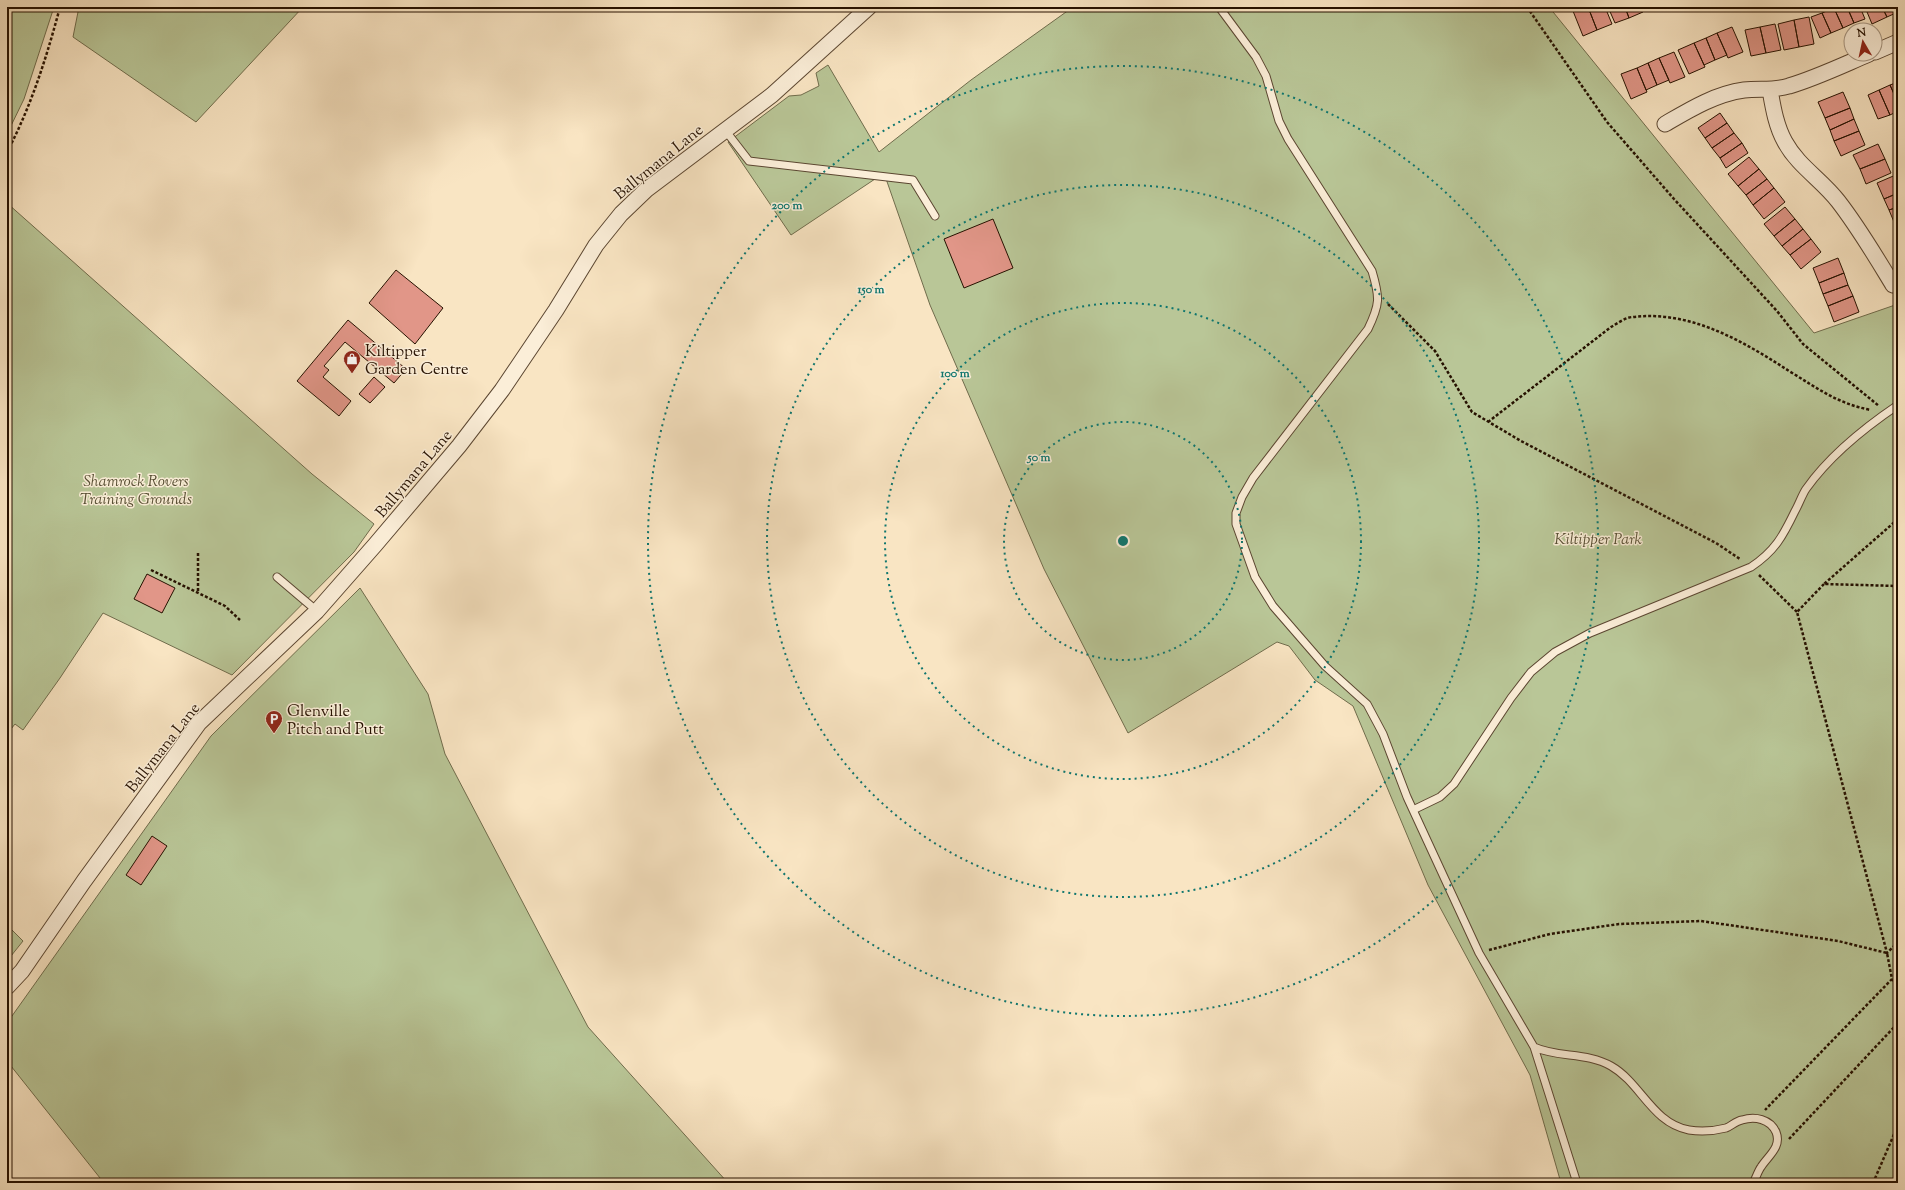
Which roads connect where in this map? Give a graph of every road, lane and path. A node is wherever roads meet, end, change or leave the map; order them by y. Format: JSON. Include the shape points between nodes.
{"nodes":[{"id":1,"x":60,"y":7,"type":"edge"},
{"id":2,"x":869,"y":7,"type":"edge"},
{"id":3,"x":1219,"y":7,"type":"edge"},
{"id":4,"x":1527,"y":7,"type":"edge"},
{"id":5,"x":1898,"y":42,"type":"edge"},
{"id":6,"x":1883,"y":49,"type":"edge"},
{"id":7,"x":1849,"y":62,"type":"edge"},
{"id":8,"x":1770,"y":90,"type":"junction"},
{"id":9,"x":1665,"y":124,"type":"dead end"},
{"id":10,"x":725,"y":130,"type":"junction"},
{"id":11,"x":7,"y":152,"type":"edge"},
{"id":12,"x":935,"y":216,"type":"dead end"},
{"id":13,"x":1893,"y":285,"type":"dead end"},
{"id":14,"x":1379,"y":295,"type":"junction"},
{"id":15,"x":1898,"y":405,"type":"edge"},
{"id":16,"x":1887,"y":412,"type":"junction"},
{"id":17,"x":1488,"y":422,"type":"junction"},
{"id":18,"x":1898,"y":519,"type":"edge"},
{"id":19,"x":198,"y":553,"type":"dead end"},
{"id":20,"x":1751,"y":567,"type":"junction"},
{"id":21,"x":151,"y":570,"type":"dead end"},
{"id":22,"x":277,"y":578,"type":"dead end"},
{"id":23,"x":1824,"y":584,"type":"junction"},
{"id":24,"x":1898,"y":586,"type":"edge"},
{"id":25,"x":198,"y":593,"type":"junction"},
{"id":26,"x":316,"y":611,"type":"junction"},
{"id":27,"x":1797,"y":612,"type":"junction"},
{"id":28,"x":240,"y":620,"type":"dead end"},
{"id":29,"x":1413,"y":810,"type":"junction"},
{"id":30,"x":1898,"y":942,"type":"edge"},
{"id":31,"x":1479,"y":953,"type":"junction"},
{"id":32,"x":1887,"y":953,"type":"junction"},
{"id":33,"x":1892,"y":979,"type":"junction"},
{"id":34,"x":1898,"y":986,"type":"edge"},
{"id":35,"x":7,"y":987,"type":"edge"},
{"id":36,"x":1898,"y":1023,"type":"edge"},
{"id":37,"x":1534,"y":1047,"type":"junction"},
{"id":38,"x":1758,"y":1118,"type":"junction"},
{"id":39,"x":1898,"y":1126,"type":"edge"},
{"id":40,"x":1774,"y":1153,"type":"junction"},
{"id":41,"x":1577,"y":1183,"type":"edge"},
{"id":42,"x":1753,"y":1183,"type":"edge"},
{"id":43,"x":1873,"y":1183,"type":"edge"}],
"edges":[{"from":1,"to":11,"type":"path","via":[[45,59],[17,133]]},
{"from":2,"to":10,"type":"street","name":"Ballymana Lane","via":[[772,95]]},
{"from":3,"to":14,"type":"lane","via":[[1256,57],[1266,76],[1279,120],[1288,139],[1372,271]]},
{"from":4,"to":16,"type":"path","via":[[1607,122],[1674,199],[1803,344]]},
{"from":5,"to":6,"type":"street"},
{"from":7,"to":8,"type":"street","via":[[1789,86]]},
{"from":8,"to":9,"type":"street","via":[[1744,90],[1724,95]]},
{"from":8,"to":13,"type":"street","via":[[1785,142],[1801,163],[1836,199]]},
{"from":10,"to":12,"type":"lane","via":[[749,161],[913,180]]},
{"from":10,"to":26,"type":"street","name":"Ballymana Lane","via":[[646,190],[621,214],[596,245],[502,390],[459,446]]},
{"from":14,"to":17,"type":"path","via":[[1435,351],[1472,412]]},
{"from":14,"to":29,"type":"lane","via":[[1376,312],[1368,330],[1253,478],[1236,513],[1236,524],[1255,577],[1273,606],[1325,666],[1367,704],[1383,734]]},
{"from":15,"to":16,"type":"lane"},
{"from":16,"to":17,"type":"path","via":[[1851,406],[1827,395],[1764,354],[1730,336],[1694,322],[1668,317],[1632,316],[1611,327]]},
{"from":16,"to":20,"type":"lane","via":[[1836,453],[1820,471],[1805,491],[1781,540]]},
{"from":17,"to":20,"type":"path","via":[[1716,543]]},
{"from":18,"to":23,"type":"path"},
{"from":19,"to":25,"type":"path"},
{"from":20,"to":27,"type":"path"},
{"from":20,"to":29,"type":"lane","via":[[1590,633],[1555,652],[1530,672],[1454,784],[1440,797]]},
{"from":21,"to":25,"type":"path"},
{"from":22,"to":26,"type":"lane"},
{"from":23,"to":24,"type":"path"},
{"from":23,"to":27,"type":"path"},
{"from":25,"to":28,"type":"path","via":[[225,606]]},
{"from":26,"to":35,"type":"street","name":"Ballymana Lane","via":[[199,723],[22,971]]},
{"from":27,"to":32,"type":"path"},
{"from":29,"to":31,"type":"lane"},
{"from":30,"to":32,"type":"path"},
{"from":31,"to":32,"type":"path","via":[[1550,934],[1619,924],[1701,921],[1838,941]]},
{"from":31,"to":37,"type":"lane"},
{"from":32,"to":33,"type":"path"},
{"from":33,"to":34,"type":"path"},
{"from":33,"to":38,"type":"path"},
{"from":36,"to":40,"type":"path"},
{"from":37,"to":38,"type":"lane","via":[[1545,1052],[1588,1057],[1611,1066],[1629,1080],[1667,1122],[1688,1130],[1708,1131],[1742,1120]]},
{"from":37,"to":41,"type":"lane"},
{"from":38,"to":40,"type":"lane","via":[[1768,1122],[1776,1132]]},
{"from":39,"to":43,"type":"path"},
{"from":40,"to":42,"type":"lane","via":[[1761,1167]]}]}
